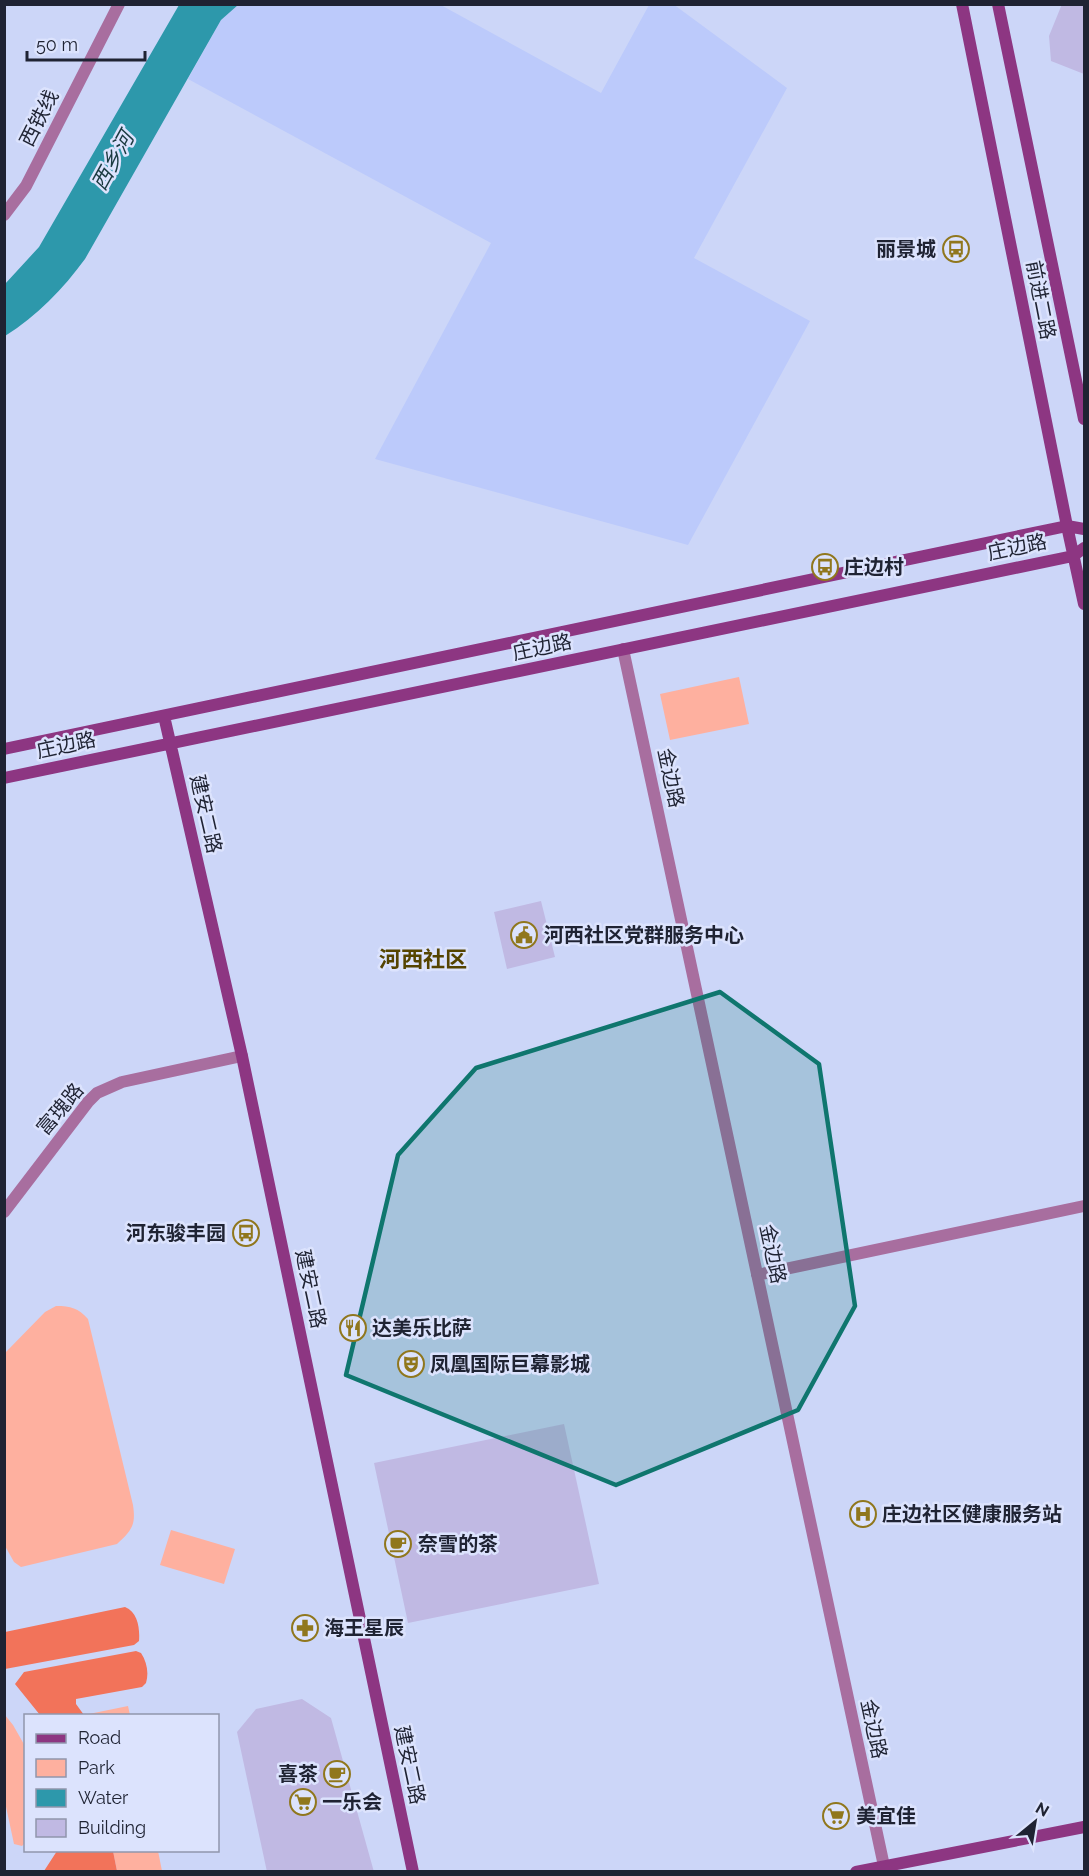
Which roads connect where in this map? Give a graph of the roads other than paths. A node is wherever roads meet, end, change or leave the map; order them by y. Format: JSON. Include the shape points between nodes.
{"nodes":[{"id":1,"x":119,"y":4,"type":"edge"},
{"id":2,"x":962,"y":4,"type":"edge"},
{"id":3,"x":998,"y":4,"type":"edge"},
{"id":4,"x":4,"y":215,"type":"edge"},
{"id":5,"x":1084,"y":419,"type":"edge"},
{"id":6,"x":1066,"y":526,"type":"junction"},
{"id":7,"x":1084,"y":529,"type":"edge"},
{"id":8,"x":1084,"y":548,"type":"edge"},
{"id":9,"x":1073,"y":556,"type":"junction"},
{"id":10,"x":1084,"y":604,"type":"edge"},
{"id":11,"x":623,"y":650,"type":"junction"},
{"id":12,"x":164,"y":716,"type":"junction"},
{"id":13,"x":170,"y":744,"type":"junction"},
{"id":14,"x":4,"y":749,"type":"edge"},
{"id":15,"x":4,"y":778,"type":"edge"},
{"id":16,"x":242,"y":1056,"type":"junction"},
{"id":17,"x":1084,"y":1206,"type":"edge"},
{"id":18,"x":4,"y":1212,"type":"edge"},
{"id":19,"x":757,"y":1275,"type":"junction"},
{"id":20,"x":1084,"y":1827,"type":"edge"},
{"id":21,"x":884,"y":1866,"type":"junction"},
{"id":22,"x":413,"y":1872,"type":"edge"},
{"id":23,"x":856,"y":1872,"type":"edge"}],
"edges":[{"from":1,"to":4,"type":"street","name":"西铁线","via":[[26,186]]},
{"from":2,"to":6,"type":"main road","name":"前进二路"},
{"from":3,"to":5,"type":"main road","name":"前进二路"},
{"from":6,"to":7,"type":"main road","name":"庄边路"},
{"from":6,"to":9,"type":"main road","name":"前进二路"},
{"from":6,"to":12,"type":"main road","name":"庄边路"},
{"from":8,"to":9,"type":"main road","name":"庄边路"},
{"from":9,"to":10,"type":"main road","name":"前进二路"},
{"from":9,"to":11,"type":"main road","name":"庄边路"},
{"from":11,"to":13,"type":"main road","name":"庄边路"},
{"from":11,"to":19,"type":"street","name":"金边路"},
{"from":12,"to":13,"type":"main road","name":"建安二路"},
{"from":12,"to":14,"type":"main road","name":"庄边路"},
{"from":13,"to":15,"type":"main road","name":"庄边路"},
{"from":13,"to":16,"type":"main road","name":"建安二路"},
{"from":16,"to":18,"type":"street","name":"富瑰路","via":[[122,1082],[97,1093]]},
{"from":16,"to":22,"type":"main road","name":"建安二路"},
{"from":17,"to":19,"type":"street"},
{"from":19,"to":21,"type":"street","name":"金边路"},
{"from":20,"to":21,"type":"main road"},
{"from":21,"to":23,"type":"main road"}]}
